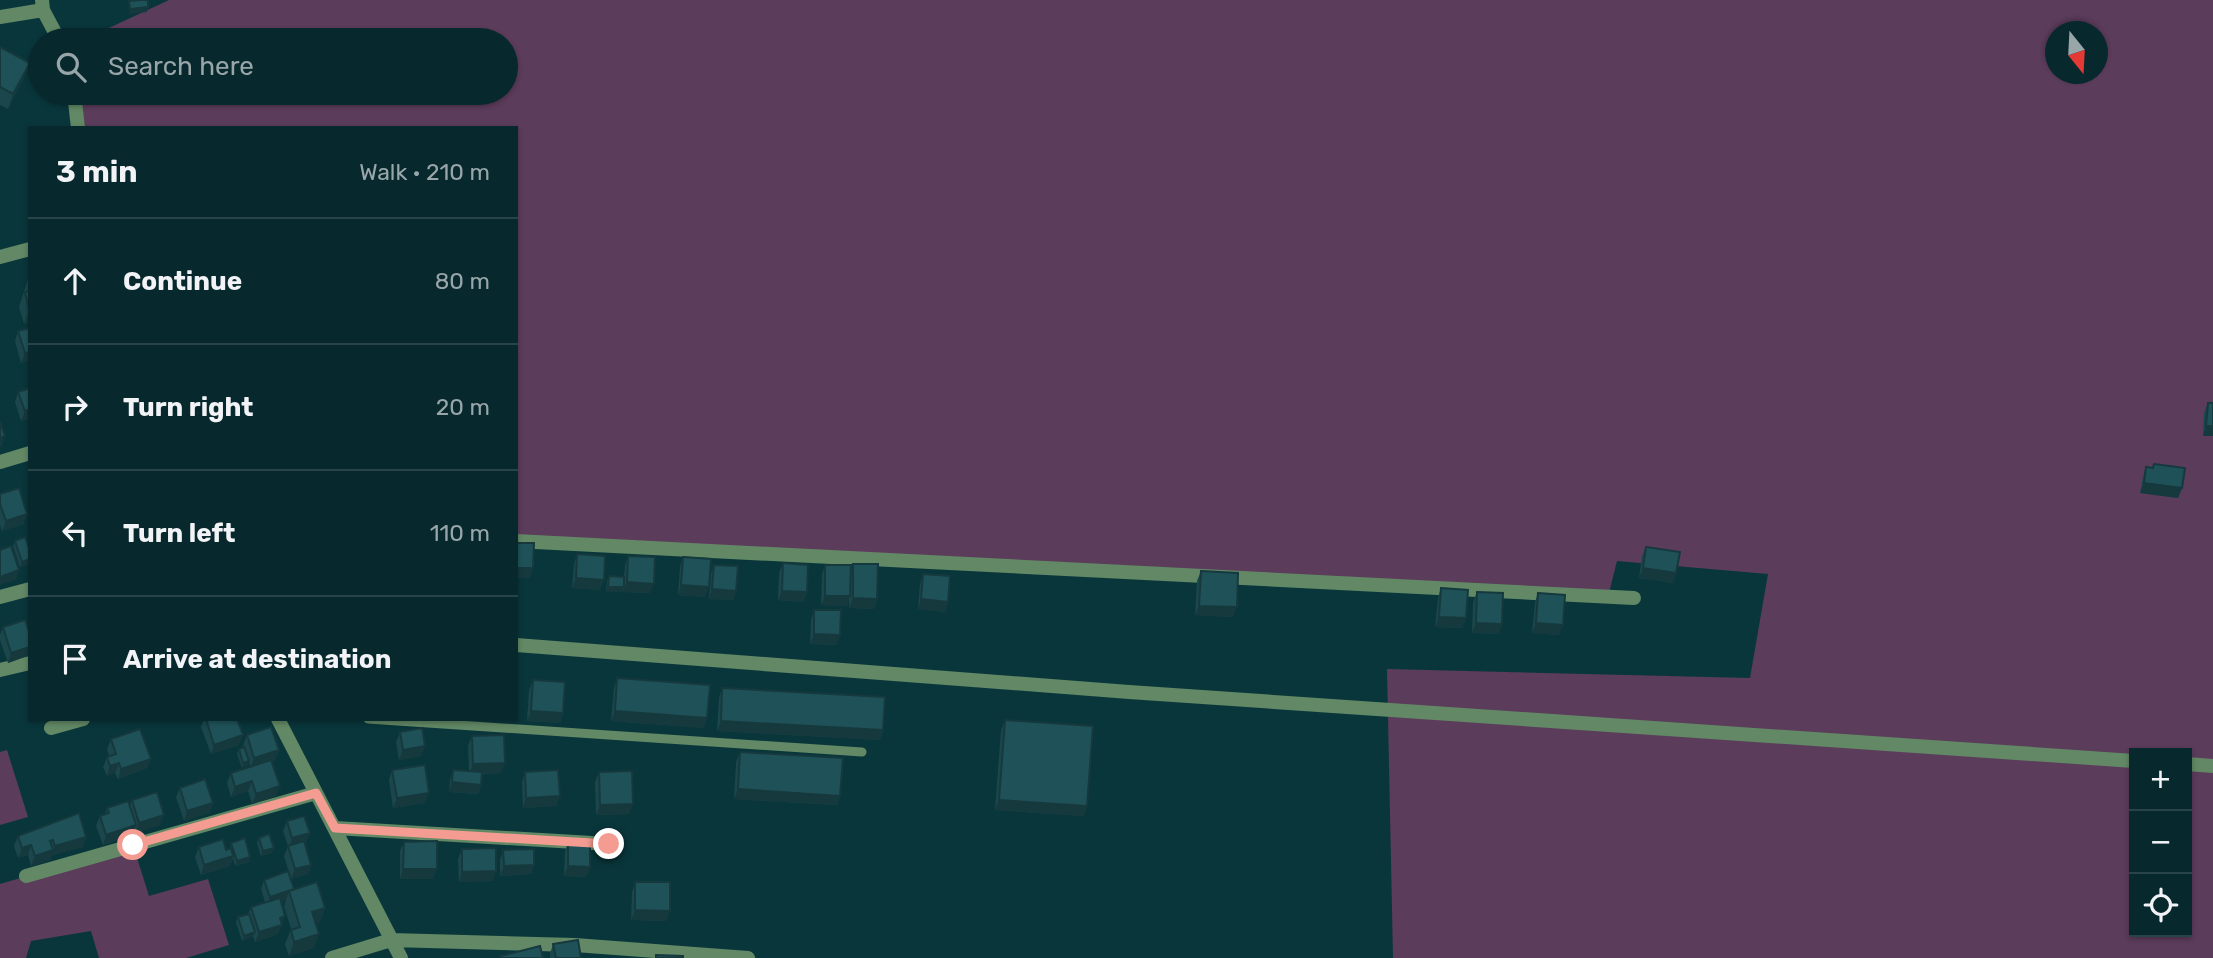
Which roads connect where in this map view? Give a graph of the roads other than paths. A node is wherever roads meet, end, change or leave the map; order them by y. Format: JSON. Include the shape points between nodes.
{"nodes":[{"id":1,"x":42,"y":5,"type":"edge"},
{"id":2,"x":0,"y":17,"type":"edge"},
{"id":3,"x":53,"y":28,"type":"edge"},
{"id":4,"x":75,"y":105,"type":"edge"},
{"id":5,"x":78,"y":126,"type":"edge"},
{"id":6,"x":28,"y":250,"type":"edge"},
{"id":7,"x":0,"y":257,"type":"edge"},
{"id":8,"x":28,"y":454,"type":"edge"},
{"id":9,"x":0,"y":462,"type":"edge"},
{"id":10,"x":518,"y":541,"type":"edge"},
{"id":11,"x":28,"y":590,"type":"edge"},
{"id":12,"x":0,"y":597,"type":"edge"},
{"id":13,"x":1634,"y":598,"type":"dead end"},
{"id":14,"x":518,"y":645,"type":"edge"},
{"id":15,"x":28,"y":663,"type":"edge"},
{"id":16,"x":0,"y":670,"type":"edge"},
{"id":17,"x":76,"y":721,"type":"edge"},
{"id":18,"x":279,"y":721,"type":"edge"},
{"id":19,"x":398,"y":721,"type":"edge"},
{"id":20,"x":51,"y":728,"type":"dead end"},
{"id":21,"x":862,"y":752,"type":"dead end"},
{"id":22,"x":2129,"y":761,"type":"edge"},
{"id":23,"x":2192,"y":764,"type":"edge"},
{"id":24,"x":2213,"y":766,"type":"edge"},
{"id":25,"x":316,"y":793,"type":"junction"},
{"id":26,"x":335,"y":828,"type":"junction"},
{"id":27,"x":609,"y":844,"type":"dead end"},
{"id":28,"x":26,"y":876,"type":"dead end"},
{"id":29,"x":391,"y":940,"type":"junction"},
{"id":30,"x":332,"y":958,"type":"edge"},
{"id":31,"x":401,"y":958,"type":"edge"},
{"id":32,"x":748,"y":958,"type":"edge"}],
"edges":[{"from":1,"to":2,"type":"street"},
{"from":1,"to":3,"type":"street"},
{"from":4,"to":5,"type":"street"},
{"from":6,"to":7,"type":"street"},
{"from":8,"to":9,"type":"street"},
{"from":10,"to":13,"type":"street"},
{"from":11,"to":12,"type":"street"},
{"from":14,"to":22,"type":"street"},
{"from":15,"to":16,"type":"street"},
{"from":17,"to":20,"type":"street"},
{"from":18,"to":25,"type":"street"},
{"from":19,"to":21,"type":"lane"},
{"from":23,"to":24,"type":"street"},
{"from":25,"to":26,"type":"street"},
{"from":25,"to":28,"type":"street"},
{"from":26,"to":27,"type":"street"},
{"from":26,"to":29,"type":"street"},
{"from":29,"to":30,"type":"street"},
{"from":29,"to":31,"type":"street"},
{"from":29,"to":32,"type":"street","via":[[575,945]]}]}
